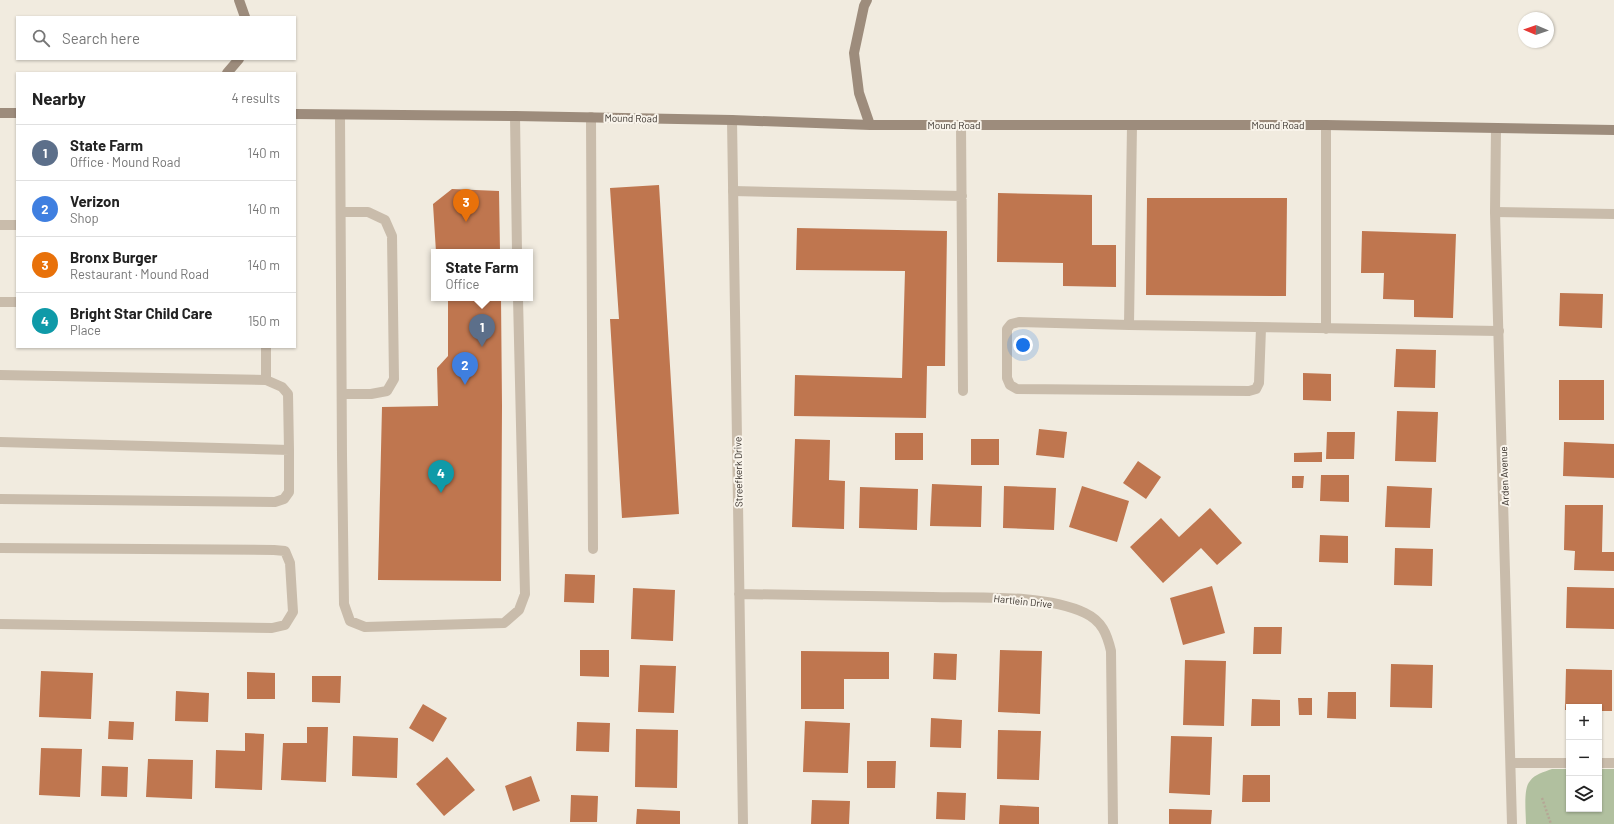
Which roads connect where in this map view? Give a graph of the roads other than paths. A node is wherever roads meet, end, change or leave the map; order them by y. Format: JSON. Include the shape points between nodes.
{"nodes":[{"id":1,"x":239,"y":0,"type":"edge"},
{"id":2,"x":867,"y":0,"type":"edge"},
{"id":3,"x":245,"y":16,"type":"edge"},
{"id":4,"x":238,"y":60,"type":"edge"},
{"id":5,"x":228,"y":72,"type":"edge"},
{"id":6,"x":0,"y":113,"type":"edge"},
{"id":7,"x":16,"y":113,"type":"edge"},
{"id":8,"x":296,"y":114,"type":"edge"},
{"id":9,"x":340,"y":115,"type":"junction"},
{"id":10,"x":515,"y":116,"type":"junction"},
{"id":11,"x":591,"y":117,"type":"junction"},
{"id":12,"x":732,"y":120,"type":"junction"},
{"id":13,"x":870,"y":125,"type":"junction"},
{"id":14,"x":961,"y":125,"type":"junction"},
{"id":15,"x":1132,"y":125,"type":"junction"},
{"id":16,"x":1326,"y":125,"type":"junction"},
{"id":17,"x":1496,"y":129,"type":"junction"},
{"id":18,"x":1614,"y":130,"type":"edge"},
{"id":19,"x":733,"y":190,"type":"junction"},
{"id":20,"x":962,"y":196,"type":"junction"},
{"id":21,"x":341,"y":212,"type":"junction"},
{"id":22,"x":1495,"y":212,"type":"junction"},
{"id":23,"x":1614,"y":214,"type":"edge"},
{"id":24,"x":0,"y":225,"type":"edge"},
{"id":25,"x":16,"y":225,"type":"edge"},
{"id":26,"x":517,"y":249,"type":"edge"},
{"id":27,"x":518,"y":301,"type":"edge"},
{"id":28,"x":0,"y":302,"type":"edge"},
{"id":29,"x":16,"y":302,"type":"edge"},
{"id":30,"x":1129,"y":325,"type":"junction"},
{"id":31,"x":1261,"y":328,"type":"junction"},
{"id":32,"x":1326,"y":329,"type":"junction"},
{"id":33,"x":1499,"y":331,"type":"junction"},
{"id":34,"x":266,"y":348,"type":"edge"},
{"id":35,"x":0,"y":375,"type":"edge"},
{"id":36,"x":266,"y":380,"type":"junction"},
{"id":37,"x":963,"y":391,"type":"dead end"},
{"id":38,"x":342,"y":394,"type":"junction"},
{"id":39,"x":0,"y":442,"type":"edge"},
{"id":40,"x":289,"y":450,"type":"junction"},
{"id":41,"x":0,"y":500,"type":"edge"},
{"id":42,"x":0,"y":548,"type":"edge"},
{"id":43,"x":593,"y":549,"type":"dead end"},
{"id":44,"x":739,"y":594,"type":"junction"},
{"id":45,"x":0,"y":624,"type":"edge"},
{"id":46,"x":1512,"y":763,"type":"junction"},
{"id":47,"x":1566,"y":763,"type":"edge"},
{"id":48,"x":1602,"y":763,"type":"edge"},
{"id":49,"x":1614,"y":763,"type":"edge"},
{"id":50,"x":743,"y":824,"type":"edge"},
{"id":51,"x":1113,"y":824,"type":"edge"},
{"id":52,"x":1512,"y":824,"type":"edge"}],
"edges":[{"from":1,"to":3,"type":"main road"},
{"from":2,"to":13,"type":"main road","via":[[854,53],[859,93]]},
{"from":4,"to":5,"type":"main road"},
{"from":6,"to":7,"type":"main road"},
{"from":8,"to":9,"type":"main road","name":"Mound Road"},
{"from":9,"to":10,"type":"main road","name":"Mound Road"},
{"from":9,"to":21,"type":"street"},
{"from":10,"to":11,"type":"main road","name":"Mound Road"},
{"from":10,"to":26,"type":"street"},
{"from":11,"to":12,"type":"main road","name":"Mound Road"},
{"from":11,"to":43,"type":"street"},
{"from":12,"to":13,"type":"main road","name":"Mound Road"},
{"from":12,"to":19,"type":"street","name":"Streefkerk Drive"},
{"from":13,"to":14,"type":"main road","name":"Mound Road"},
{"from":14,"to":15,"type":"main road","name":"Mound Road"},
{"from":14,"to":20,"type":"street"},
{"from":15,"to":16,"type":"main road","name":"Mound Road"},
{"from":15,"to":30,"type":"street"},
{"from":16,"to":17,"type":"main road","name":"Mound Road"},
{"from":16,"to":32,"type":"street"},
{"from":17,"to":18,"type":"main road","name":"Mound Road"},
{"from":17,"to":22,"type":"street","name":"Arden Avenue"},
{"from":19,"to":20,"type":"street"},
{"from":19,"to":44,"type":"street","name":"Streefkerk Drive"},
{"from":20,"to":37,"type":"street"},
{"from":21,"to":38,"type":"street"},
{"from":21,"to":38,"type":"street","via":[[368,212],[385,220],[392,236],[394,379],[387,391]]},
{"from":22,"to":23,"type":"street"},
{"from":22,"to":33,"type":"street","name":"Arden Avenue"},
{"from":24,"to":25,"type":"street"},
{"from":27,"to":38,"type":"street","via":[[525,594],[519,610],[504,623],[365,627],[350,621],[344,604]]},
{"from":28,"to":29,"type":"street"},
{"from":30,"to":31,"type":"street"},
{"from":30,"to":31,"type":"street","via":[[1019,322],[1011,324],[1007,329],[1007,378],[1010,385],[1017,389],[1249,392],[1256,389],[1259,383]]},
{"from":31,"to":32,"type":"street"},
{"from":32,"to":33,"type":"street"},
{"from":33,"to":46,"type":"street","name":"Arden Avenue"},
{"from":34,"to":36,"type":"street"},
{"from":35,"to":36,"type":"street"},
{"from":36,"to":40,"type":"street","via":[[282,387],[288,394]]},
{"from":39,"to":40,"type":"street"},
{"from":40,"to":41,"type":"street","via":[[289,492],[284,499],[275,502]]},
{"from":42,"to":45,"type":"street","via":[[285,551],[290,562],[293,612],[285,625],[272,628]]},
{"from":44,"to":50,"type":"street","name":"Streefkerk Drive"},
{"from":44,"to":51,"type":"street","name":"Hartlein Drive","via":[[991,598],[1068,606],[1086,614],[1099,623],[1108,634],[1111,651]]},
{"from":46,"to":47,"type":"street"},
{"from":46,"to":52,"type":"street","name":"Arden Avenue"},
{"from":48,"to":49,"type":"street"}]}
